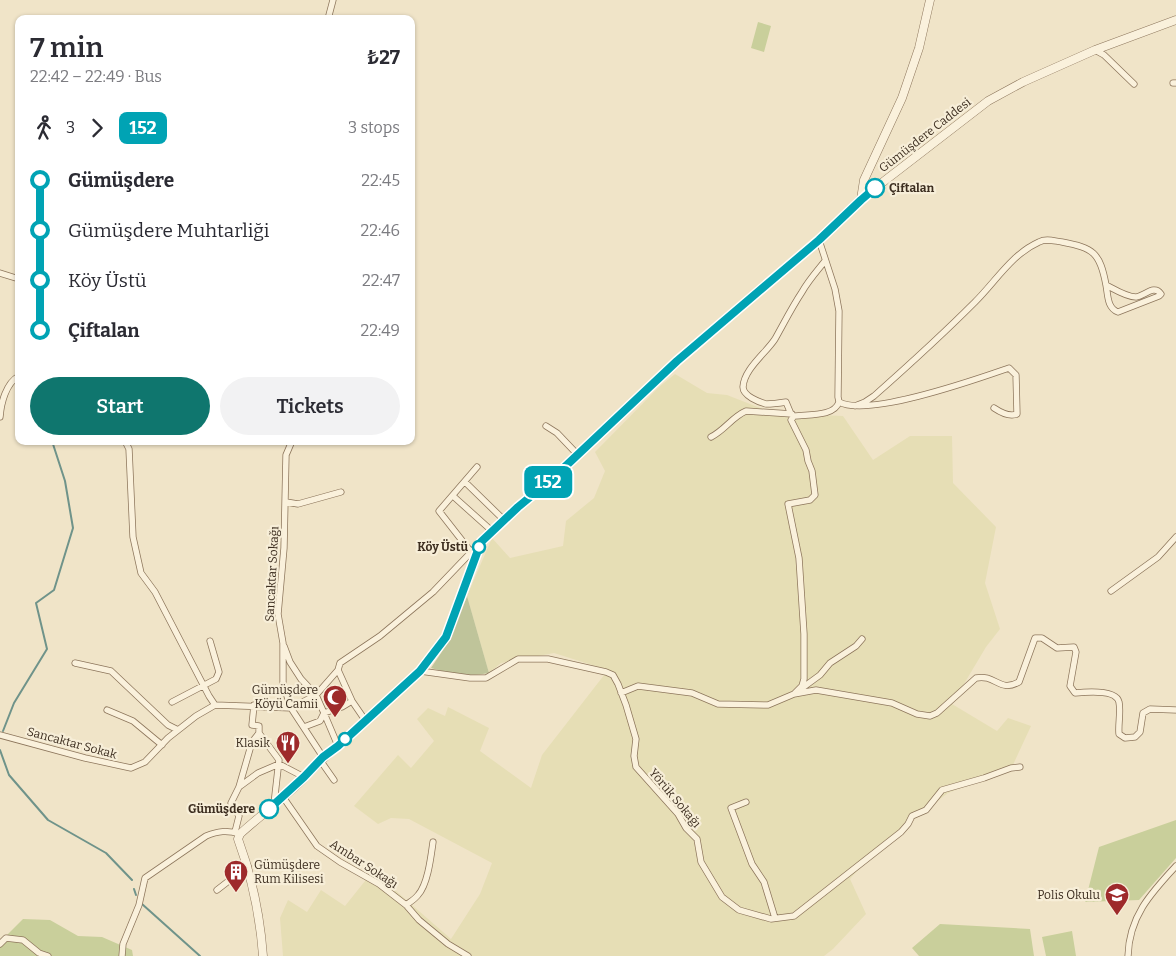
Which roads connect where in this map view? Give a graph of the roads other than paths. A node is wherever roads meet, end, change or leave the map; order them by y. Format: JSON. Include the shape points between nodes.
{"nodes":[{"id":1,"x":333,"y":0,"type":"edge"},
{"id":2,"x":930,"y":0,"type":"edge"},
{"id":3,"x":329,"y":15,"type":"edge"},
{"id":4,"x":1176,"y":20,"type":"edge"},
{"id":5,"x":1095,"y":50,"type":"junction"},
{"id":6,"x":1134,"y":84,"type":"dead end"},
{"id":7,"x":861,"y":200,"type":"junction"},
{"id":8,"x":819,"y":240,"type":"junction"},
{"id":9,"x":825,"y":261,"type":"junction"},
{"id":10,"x":0,"y":273,"type":"edge"},
{"id":11,"x":15,"y":278,"type":"edge"},
{"id":12,"x":1106,"y":284,"type":"junction"},
{"id":13,"x":15,"y":378,"type":"edge"},
{"id":14,"x":839,"y":402,"type":"junction"},
{"id":15,"x":855,"y":406,"type":"junction"},
{"id":16,"x":994,"y":408,"type":"dead end"},
{"id":17,"x":793,"y":415,"type":"junction"},
{"id":18,"x":0,"y":417,"type":"edge"},
{"id":19,"x":546,"y":426,"type":"dead end"},
{"id":20,"x":711,"y":437,"type":"dead end"},
{"id":21,"x":127,"y":445,"type":"edge"},
{"id":22,"x":290,"y":445,"type":"edge"},
{"id":23,"x":577,"y":454,"type":"junction"},
{"id":24,"x":477,"y":467,"type":"dead end"},
{"id":25,"x":465,"y":482,"type":"junction"},
{"id":26,"x":341,"y":492,"type":"dead end"},
{"id":27,"x":453,"y":496,"type":"junction"},
{"id":28,"x":286,"y":502,"type":"junction"},
{"id":29,"x":504,"y":520,"type":"junction"},
{"id":30,"x":492,"y":531,"type":"junction"},
{"id":31,"x":1176,"y":537,"type":"edge"},
{"id":32,"x":481,"y":542,"type":"junction"},
{"id":33,"x":472,"y":552,"type":"junction"},
{"id":34,"x":1111,"y":591,"type":"dead end"},
{"id":35,"x":862,"y":639,"type":"dead end"},
{"id":36,"x":210,"y":641,"type":"dead end"},
{"id":37,"x":282,"y":642,"type":"junction"},
{"id":38,"x":75,"y":663,"type":"dead end"},
{"id":39,"x":338,"y":670,"type":"junction"},
{"id":40,"x":420,"y":671,"type":"junction"},
{"id":41,"x":204,"y":686,"type":"junction"},
{"id":42,"x":622,"y":693,"type":"junction"},
{"id":43,"x":794,"y":694,"type":"junction"},
{"id":44,"x":316,"y":695,"type":"junction"},
{"id":45,"x":352,"y":701,"type":"junction"},
{"id":46,"x":172,"y":702,"type":"dead end"},
{"id":47,"x":215,"y":704,"type":"junction"},
{"id":48,"x":254,"y":705,"type":"junction"},
{"id":49,"x":291,"y":708,"type":"junction"},
{"id":50,"x":107,"y":710,"type":"dead end"},
{"id":51,"x":1176,"y":710,"type":"edge"},
{"id":52,"x":324,"y":713,"type":"junction"},
{"id":53,"x":365,"y":720,"type":"junction"},
{"id":54,"x":304,"y":727,"type":"junction"},
{"id":55,"x":178,"y":730,"type":"junction"},
{"id":56,"x":259,"y":733,"type":"junction"},
{"id":57,"x":0,"y":735,"type":"edge"},
{"id":58,"x":162,"y":744,"type":"junction"},
{"id":59,"x":338,"y":746,"type":"junction"},
{"id":60,"x":322,"y":758,"type":"junction"},
{"id":61,"x":279,"y":764,"type":"junction"},
{"id":62,"x":1020,"y":767,"type":"dead end"},
{"id":63,"x":304,"y":777,"type":"junction"},
{"id":64,"x":334,"y":780,"type":"dead end"},
{"id":65,"x":239,"y":787,"type":"junction"},
{"id":66,"x":282,"y":797,"type":"junction"},
{"id":67,"x":746,"y":802,"type":"dead end"},
{"id":68,"x":274,"y":804,"type":"junction"},
{"id":69,"x":237,"y":833,"type":"junction"},
{"id":70,"x":433,"y":842,"type":"dead end"},
{"id":71,"x":248,"y":866,"type":"junction"},
{"id":72,"x":1176,"y":866,"type":"edge"},
{"id":73,"x":217,"y":890,"type":"dead end"},
{"id":74,"x":406,"y":905,"type":"junction"},
{"id":75,"x":775,"y":918,"type":"junction"},
{"id":76,"x":3,"y":938,"type":"edge"},
{"id":77,"x":0,"y":944,"type":"edge"},
{"id":78,"x":48,"y":956,"type":"edge"},
{"id":79,"x":122,"y":956,"type":"edge"},
{"id":80,"x":263,"y":956,"type":"edge"},
{"id":81,"x":468,"y":956,"type":"edge"},
{"id":82,"x":1128,"y":956,"type":"edge"}],
"edges":[{"from":1,"to":3,"type":"street"},
{"from":2,"to":7,"type":"street","via":[[905,90],[864,180]]},
{"from":4,"to":5,"type":"street","name":"Gümüşdere Caddesi"},
{"from":5,"to":6,"type":"street"},
{"from":5,"to":7,"type":"street","name":"Gümüşdere Caddesi","via":[[988,101]]},
{"from":7,"to":8,"type":"street","name":"Gümüşdere Caddesi"},
{"from":8,"to":9,"type":"street"},
{"from":8,"to":23,"type":"street","name":"Gümüşdere Caddesi","via":[[677,361]]},
{"from":9,"to":14,"type":"street","via":[[839,311]]},
{"from":9,"to":17,"type":"street","via":[[803,290],[774,339],[756,360],[743,385],[745,394],[766,404],[786,402]]},
{"from":10,"to":11,"type":"street"},
{"from":12,"to":12,"type":"street","via":[[1136,297],[1155,289],[1161,294],[1118,312],[1110,305]]},
{"from":12,"to":15,"type":"street","via":[[1100,263],[1090,250],[1040,241],[1015,257],[976,301],[874,396]]},
{"from":13,"to":18,"type":"street","via":[[7,390]]},
{"from":14,"to":15,"type":"street"},
{"from":14,"to":17,"type":"street","via":[[831,412]]},
{"from":15,"to":16,"type":"street","via":[[894,402],[1009,368],[1016,375],[1018,414]]},
{"from":17,"to":20,"type":"street","via":[[746,412]]},
{"from":17,"to":43,"type":"street","via":[[792,425],[806,450],[815,495],[810,500],[788,504],[799,558],[804,634],[804,679]]},
{"from":19,"to":23,"type":"street"},
{"from":21,"to":41,"type":"street","via":[[135,548],[141,573],[155,592]]},
{"from":22,"to":28,"type":"street","name":"Sancaktar Sokağı","via":[[286,455]]},
{"from":23,"to":29,"type":"street","name":"Gümüşdere Caddesi"},
{"from":24,"to":25,"type":"street"},
{"from":25,"to":27,"type":"street"},
{"from":25,"to":29,"type":"street"},
{"from":26,"to":28,"type":"street","via":[[298,504]]},
{"from":27,"to":30,"type":"street"},
{"from":27,"to":33,"type":"street","via":[[439,511]]},
{"from":28,"to":37,"type":"street","name":"Sancaktar Sokağı","via":[[278,614]]},
{"from":29,"to":30,"type":"street","name":"Gümüşdere Caddesi"},
{"from":30,"to":32,"type":"street","name":"Gümüşdere Caddesi"},
{"from":31,"to":34,"type":"street","via":[[1158,557]]},
{"from":32,"to":33,"type":"street"},
{"from":32,"to":40,"type":"street","name":"Gümüşdere Caddesi","via":[[446,637]]},
{"from":33,"to":39,"type":"street","via":[[433,592],[373,641],[340,663]]},
{"from":35,"to":43,"type":"street"},
{"from":36,"to":41,"type":"street","via":[[219,672],[216,679]]},
{"from":37,"to":44,"type":"street","via":[[290,662]]},
{"from":37,"to":49,"type":"street","name":"Sancaktar Sokağı","via":[[283,684]]},
{"from":38,"to":55,"type":"street","via":[[111,671]]},
{"from":39,"to":44,"type":"street"},
{"from":39,"to":45,"type":"street"},
{"from":40,"to":42,"type":"street","name":"Yörük Sokağı","via":[[486,678],[518,660],[548,659],[606,672],[613,676]]},
{"from":40,"to":53,"type":"street","name":"Gümüşdere Caddesi"},
{"from":41,"to":46,"type":"street"},
{"from":41,"to":47,"type":"street"},
{"from":42,"to":43,"type":"street","via":[[638,686],[692,693],[718,704],[768,705]]},
{"from":42,"to":75,"type":"street","name":"Yörük Sokağı","via":[[636,739],[636,767],[697,839],[701,862],[722,896],[740,910]]},
{"from":43,"to":51,"type":"street","via":[[816,690],[892,703],[930,716],[938,713],[976,678],[984,676],[1005,686],[1019,682],[1035,638],[1042,638],[1057,648],[1074,647],[1070,686],[1075,693],[1112,694],[1116,697],[1119,703],[1119,734],[1126,738],[1135,738],[1140,732],[1143,713],[1150,709]]},
{"from":44,"to":49,"type":"street"},
{"from":44,"to":52,"type":"street"},
{"from":45,"to":52,"type":"street"},
{"from":45,"to":53,"type":"street"},
{"from":47,"to":48,"type":"street"},
{"from":47,"to":55,"type":"street","name":"Sancaktar Sokak"},
{"from":48,"to":49,"type":"street"},
{"from":48,"to":56,"type":"street","via":[[252,725],[260,726]]},
{"from":49,"to":54,"type":"street","name":"Sancaktar Sokağı"},
{"from":50,"to":58,"type":"street","via":[[133,721]]},
{"from":52,"to":54,"type":"street","via":[[320,720]]},
{"from":52,"to":59,"type":"street"},
{"from":53,"to":59,"type":"street","name":"Gümüşdere Caddesi"},
{"from":54,"to":60,"type":"street","name":"Sancaktar Sokağı"},
{"from":55,"to":58,"type":"street","name":"Sancaktar Sokak"},
{"from":56,"to":61,"type":"street","via":[[277,756]]},
{"from":56,"to":65,"type":"street","via":[[248,750]]},
{"from":57,"to":58,"type":"street","name":"Sancaktar Sokak","via":[[131,768],[145,762]]},
{"from":59,"to":60,"type":"street","name":"Gümüşdere Caddesi"},
{"from":60,"to":63,"type":"street","name":"Gümüşdere Caddesi"},
{"from":60,"to":64,"type":"street","name":"Sancaktar Sokağı"},
{"from":61,"to":63,"type":"street"},
{"from":61,"to":65,"type":"street","via":[[258,773]]},
{"from":61,"to":68,"type":"street"},
{"from":62,"to":75,"type":"street","name":"Yörük Sokağı","via":[[942,790],[926,810],[912,816],[901,832],[794,916]]},
{"from":63,"to":66,"type":"street","name":"Gümüşdere Caddesi"},
{"from":65,"to":69,"type":"street","via":[[231,803],[239,816]]},
{"from":66,"to":68,"type":"street","name":"Gümüşdere Caddesi"},
{"from":66,"to":74,"type":"street","name":"Ambar Sokağı","via":[[317,846],[379,884]]},
{"from":67,"to":75,"type":"street","via":[[731,808],[752,864],[764,882]]},
{"from":68,"to":69,"type":"street","name":"Gümüşdere Caddesi"},
{"from":69,"to":71,"type":"street"},
{"from":69,"to":79,"type":"street","via":[[227,830],[206,836],[146,878],[123,944]]},
{"from":70,"to":74,"type":"street","via":[[422,890]]},
{"from":71,"to":73,"type":"street"},
{"from":71,"to":80,"type":"street"},
{"from":72,"to":82,"type":"street","via":[[1145,901],[1134,921]]},
{"from":74,"to":81,"type":"street","name":"Ambar Sokağı","via":[[440,938]]},
{"from":76,"to":77,"type":"street"},
{"from":76,"to":78,"type":"street","via":[[23,940]]}]}
